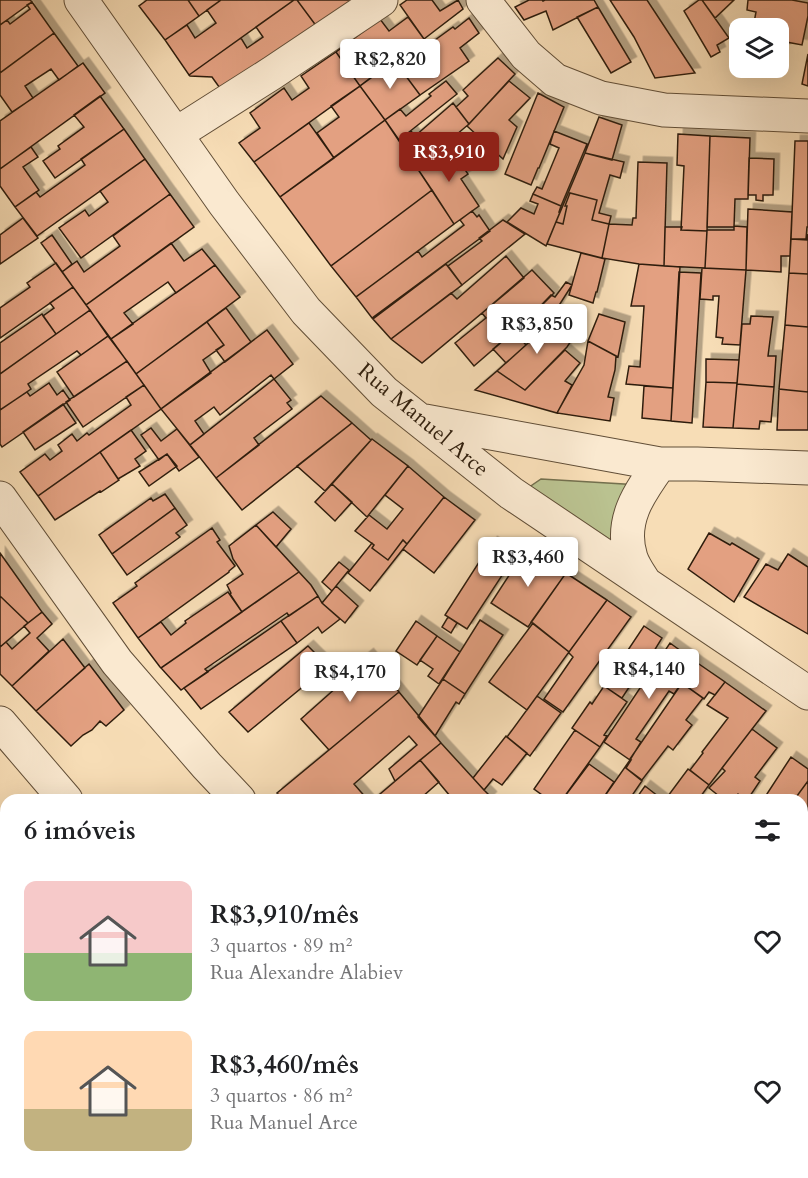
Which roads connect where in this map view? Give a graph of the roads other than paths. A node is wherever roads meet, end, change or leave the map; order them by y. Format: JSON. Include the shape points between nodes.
{"nodes":[{"id":1,"x":81,"y":0,"type":"edge"},
{"id":2,"x":381,"y":0,"type":"edge"},
{"id":3,"x":483,"y":0,"type":"edge"},
{"id":4,"x":808,"y":117,"type":"edge"},
{"id":5,"x":176,"y":134,"type":"junction"},
{"id":6,"x":420,"y":421,"type":"junction"},
{"id":7,"x":660,"y":464,"type":"junction"},
{"id":8,"x":808,"y":468,"type":"edge"},
{"id":9,"x":0,"y":498,"type":"edge"},
{"id":10,"x":646,"y":584,"type":"junction"},
{"id":11,"x":808,"y":693,"type":"edge"},
{"id":12,"x":0,"y":723,"type":"edge"},
{"id":13,"x":61,"y":794,"type":"edge"},
{"id":14,"x":233,"y":794,"type":"edge"}],
"edges":[{"from":1,"to":5,"type":"street","name":"Rua Manuel Arce"},
{"from":2,"to":5,"type":"street"},
{"from":3,"to":4,"type":"street","via":[[526,56],[555,80],[601,98],[664,110]]},
{"from":5,"to":6,"type":"street","name":"Rua Manuel Arce","via":[[306,310],[384,392]]},
{"from":6,"to":7,"type":"street"},
{"from":6,"to":10,"type":"street","name":"Rua Manuel Arce","via":[[511,492]]},
{"from":7,"to":8,"type":"street"},
{"from":7,"to":10,"type":"street","via":[[629,516],[627,544]]},
{"from":9,"to":14,"type":"street","via":[[117,662]]},
{"from":10,"to":11,"type":"street","name":"Rua Manuel Arce"},
{"from":12,"to":13,"type":"street"}]}
